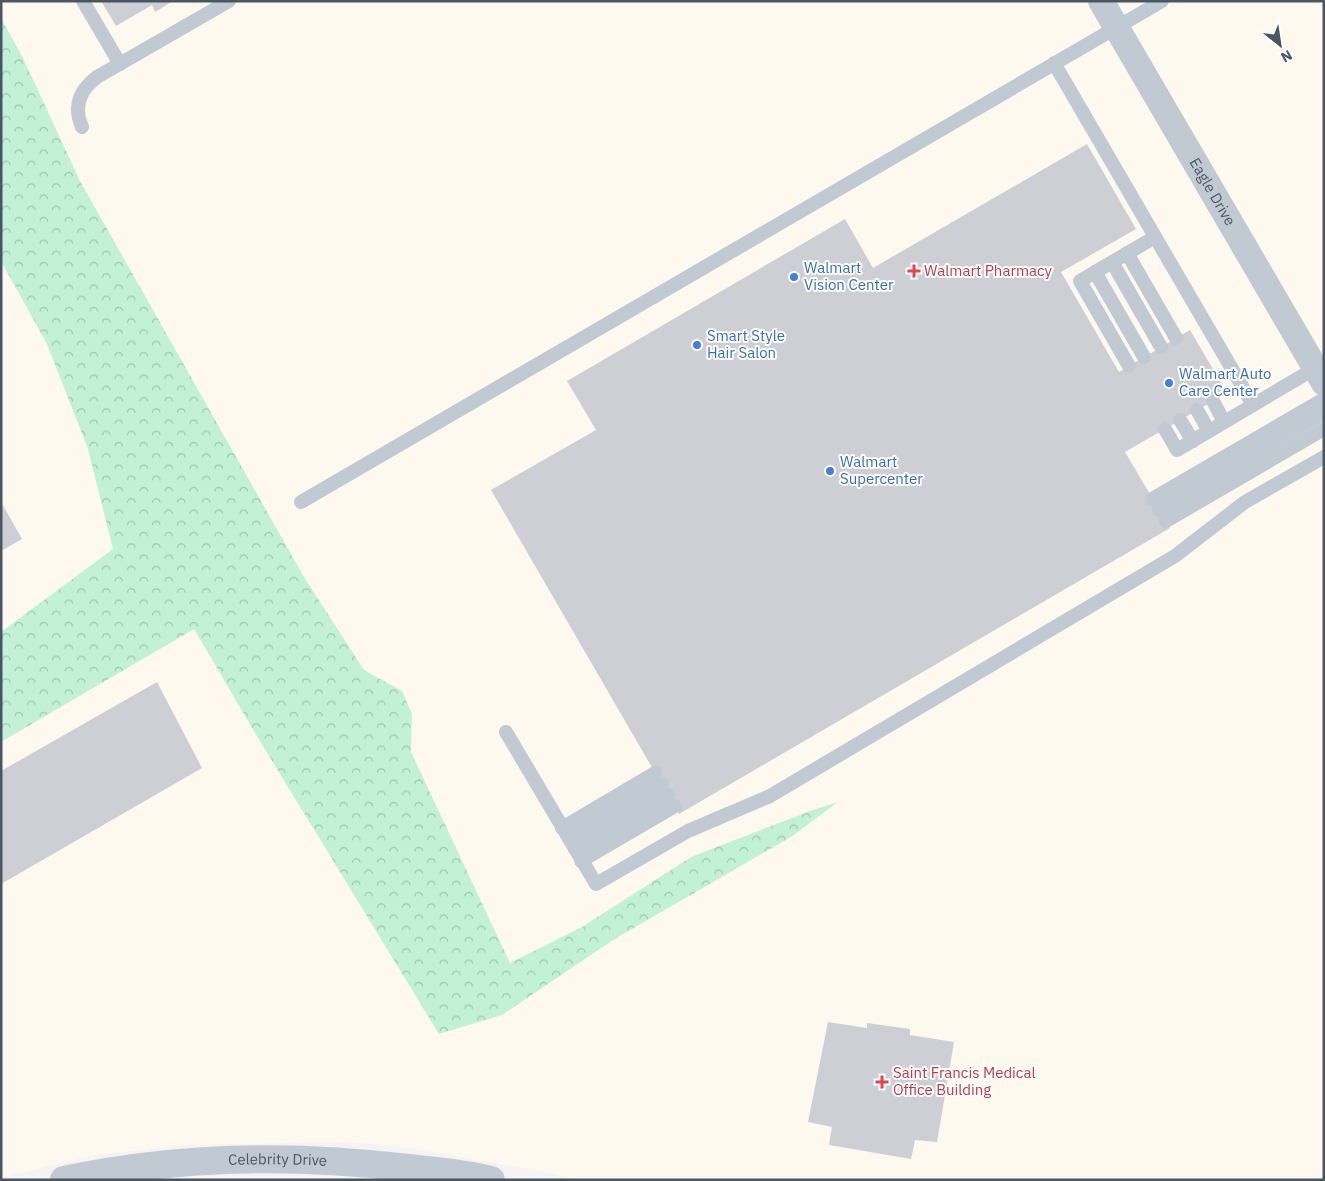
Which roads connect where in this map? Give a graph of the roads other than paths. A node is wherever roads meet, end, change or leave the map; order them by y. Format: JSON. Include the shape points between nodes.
{"nodes":[{"id":1,"x":83,"y":1,"type":"edge"},
{"id":2,"x":229,"y":1,"type":"edge"},
{"id":3,"x":1101,"y":1,"type":"edge"},
{"id":4,"x":1162,"y":1,"type":"edge"},
{"id":5,"x":1116,"y":28,"type":"junction"},
{"id":6,"x":1054,"y":63,"type":"junction"},
{"id":7,"x":120,"y":64,"type":"junction"},
{"id":8,"x":82,"y":127,"type":"dead end"},
{"id":9,"x":1155,"y":237,"type":"junction"},
{"id":10,"x":1127,"y":253,"type":"junction"},
{"id":11,"x":1112,"y":262,"type":"junction"},
{"id":12,"x":1095,"y":272,"type":"junction"},
{"id":13,"x":1176,"y":338,"type":"dead end"},
{"id":14,"x":1160,"y":347,"type":"dead end"},
{"id":15,"x":1144,"y":357,"type":"dead end"},
{"id":16,"x":1129,"y":366,"type":"dead end"},
{"id":17,"x":1321,"y":372,"type":"edge"},
{"id":18,"x":1324,"y":399,"type":"edge"},
{"id":19,"x":1212,"y":401,"type":"dead end"},
{"id":20,"x":1253,"y":405,"type":"junction"},
{"id":21,"x":1197,"y":410,"type":"dead end"},
{"id":22,"x":1324,"y":413,"type":"edge"},
{"id":23,"x":1180,"y":420,"type":"dead end"},
{"id":24,"x":1224,"y":422,"type":"junction"},
{"id":25,"x":1324,"y":428,"type":"edge"},
{"id":26,"x":1165,"y":429,"type":"dead end"},
{"id":27,"x":1209,"y":431,"type":"junction"},
{"id":28,"x":1193,"y":441,"type":"junction"},
{"id":29,"x":1324,"y":457,"type":"edge"},
{"id":30,"x":301,"y":502,"type":"dead end"},
{"id":31,"x":1159,"y":510,"type":"junction"},
{"id":32,"x":506,"y":732,"type":"dead end"},
{"id":33,"x":572,"y":844,"type":"junction"},
{"id":34,"x":64,"y":1180,"type":"edge"},
{"id":35,"x":491,"y":1180,"type":"edge"}],
"edges":[{"from":1,"to":7,"type":"lane"},
{"from":2,"to":7,"type":"lane"},
{"from":3,"to":5,"type":"street","name":"Eagle Drive"},
{"from":4,"to":5,"type":"lane"},
{"from":5,"to":6,"type":"lane"},
{"from":5,"to":17,"type":"street","name":"Eagle Drive"},
{"from":6,"to":9,"type":"lane"},
{"from":6,"to":30,"type":"lane"},
{"from":7,"to":8,"type":"lane","via":[[86,85],[81,93],[78,112]]},
{"from":9,"to":10,"type":"lane"},
{"from":9,"to":20,"type":"lane"},
{"from":10,"to":11,"type":"lane"},
{"from":10,"to":13,"type":"lane"},
{"from":11,"to":12,"type":"lane"},
{"from":11,"to":14,"type":"lane"},
{"from":12,"to":15,"type":"lane"},
{"from":12,"to":16,"type":"lane","via":[[1080,281]]},
{"from":17,"to":20,"type":"lane"},
{"from":18,"to":31,"type":"lane"},
{"from":19,"to":24,"type":"lane"},
{"from":20,"to":24,"type":"lane"},
{"from":21,"to":27,"type":"lane"},
{"from":22,"to":31,"type":"lane"},
{"from":23,"to":28,"type":"lane"},
{"from":24,"to":27,"type":"lane"},
{"from":25,"to":31,"type":"lane"},
{"from":26,"to":28,"type":"lane","via":[[1177,450]]},
{"from":27,"to":28,"type":"lane"},
{"from":29,"to":33,"type":"lane","via":[[1245,502],[1175,556],[770,796],[688,831],[596,884]]},
{"from":32,"to":33,"type":"lane"},
{"from":33,"to":33,"type":"lane","via":[[665,789]]},
{"from":34,"to":35,"type":"street","name":"Celebrity Drive","via":[[108,1171],[231,1160],[347,1161]]}]}
